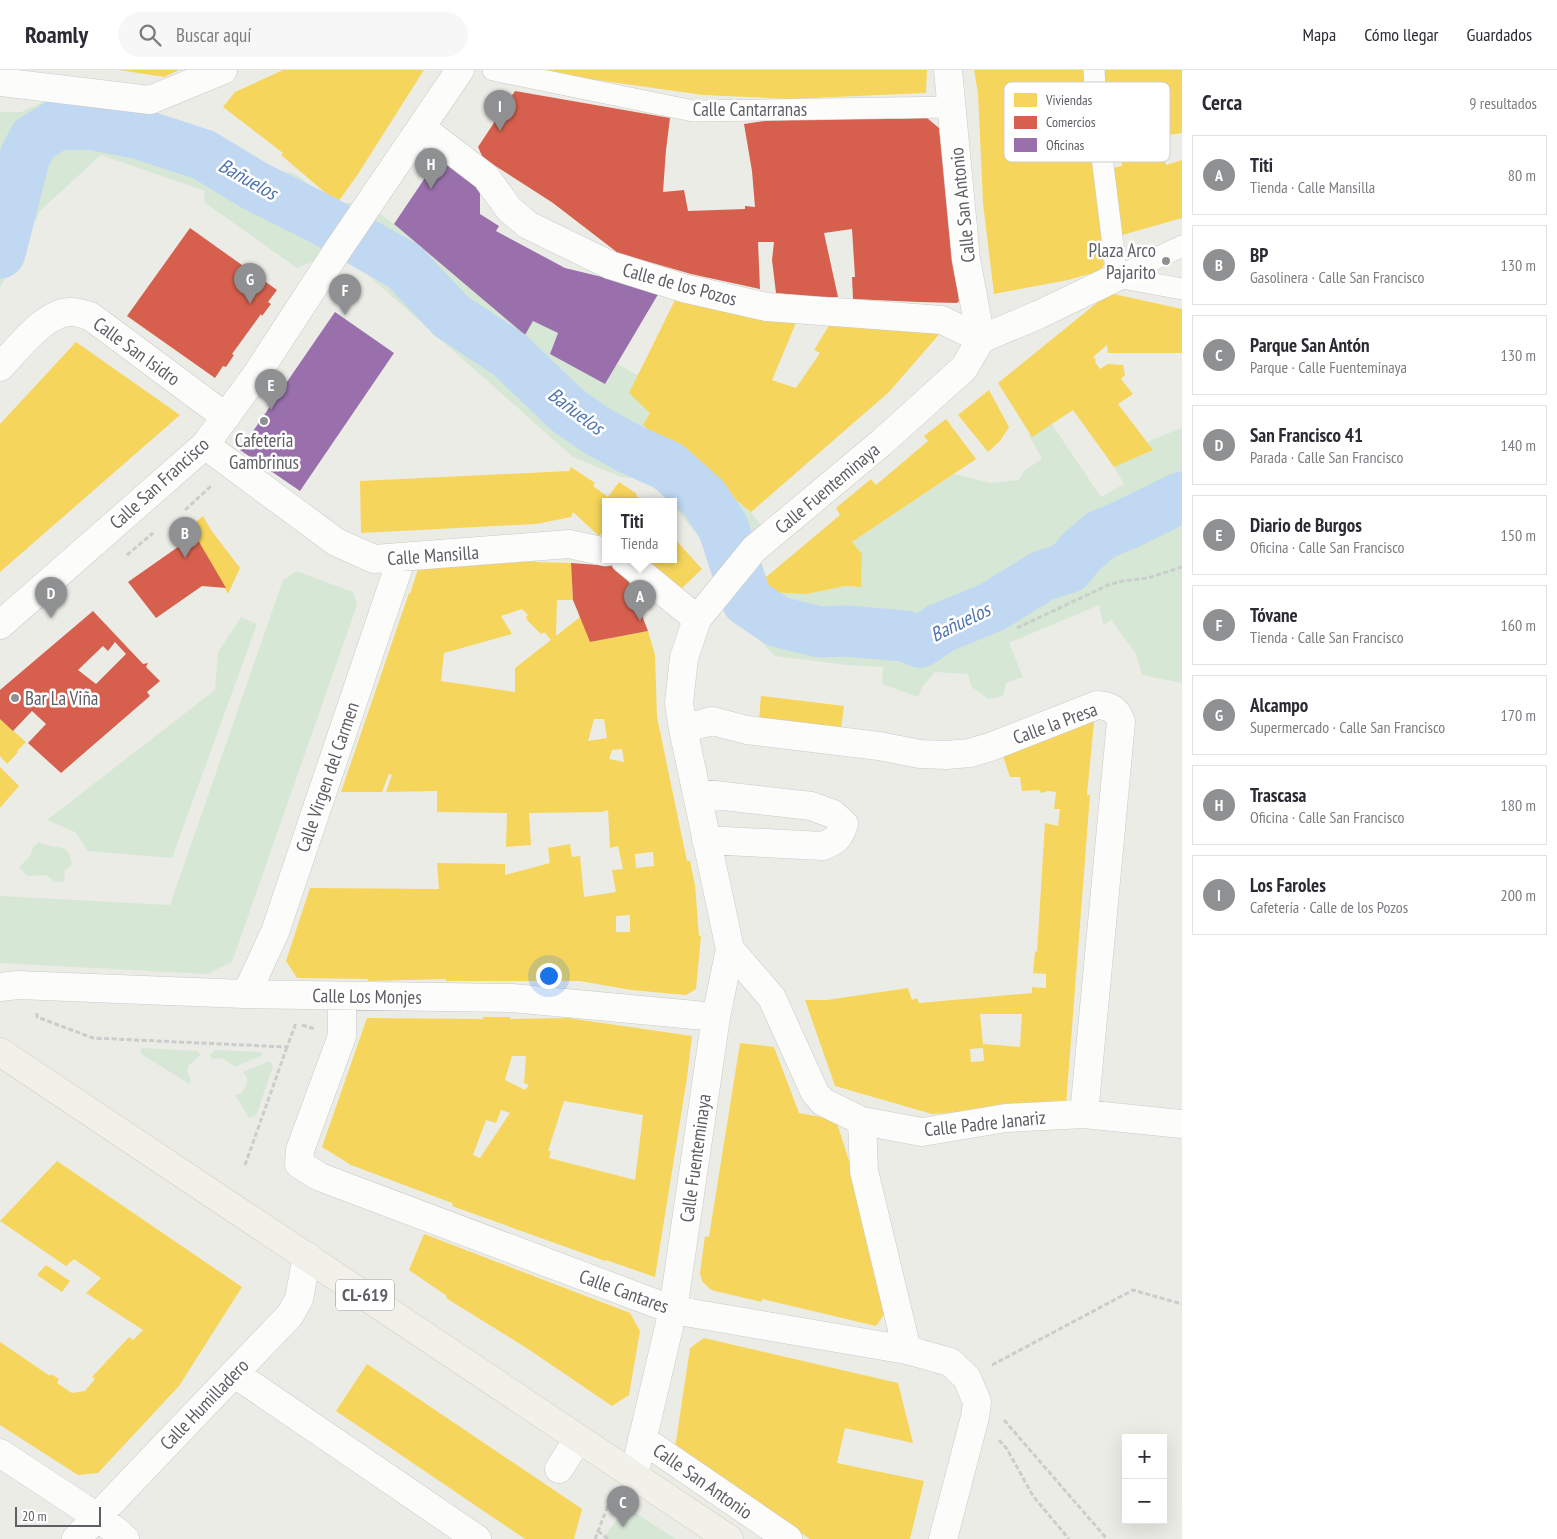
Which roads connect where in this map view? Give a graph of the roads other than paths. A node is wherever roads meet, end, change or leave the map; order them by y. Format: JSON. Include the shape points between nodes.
{"nodes":[{"id":1,"x":223,"y":70,"type":"edge"},
{"id":2,"x":460,"y":70,"type":"edge"},
{"id":3,"x":493,"y":70,"type":"edge"},
{"id":4,"x":948,"y":70,"type":"edge"},
{"id":5,"x":0,"y":82,"type":"edge"},
{"id":6,"x":952,"y":107,"type":"junction"},
{"id":7,"x":422,"y":128,"type":"junction"},
{"id":8,"x":1103,"y":162,"type":"edge"},
{"id":9,"x":1182,"y":246,"type":"edge"},
{"id":10,"x":1117,"y":277,"type":"junction"},
{"id":11,"x":1182,"y":289,"type":"edge"},
{"id":12,"x":981,"y":339,"type":"junction"},
{"id":13,"x":0,"y":368,"type":"edge"},
{"id":14,"x":226,"y":417,"type":"junction"},
{"id":15,"x":205,"y":445,"type":"junction"},
{"id":16,"x":602,"y":551,"type":"edge"},
{"id":17,"x":402,"y":557,"type":"junction"},
{"id":18,"x":629,"y":563,"type":"edge"},
{"id":19,"x":697,"y":619,"type":"junction"},
{"id":20,"x":0,"y":625,"type":"edge"},
{"id":21,"x":683,"y":729,"type":"junction"},
{"id":22,"x":697,"y":793,"type":"junction"},
{"id":23,"x":706,"y":840,"type":"junction"},
{"id":24,"x":730,"y":948,"type":"junction"},
{"id":25,"x":6,"y":991,"type":"edge"},
{"id":26,"x":244,"y":994,"type":"junction"},
{"id":27,"x":342,"y":996,"type":"junction"},
{"id":28,"x":716,"y":1017,"type":"junction"},
{"id":29,"x":2,"y":1057,"type":"edge"},
{"id":30,"x":1084,"y":1114,"type":"junction"},
{"id":31,"x":862,"y":1121,"type":"junction"},
{"id":32,"x":1182,"y":1124,"type":"edge"},
{"id":33,"x":307,"y":1256,"type":"junction"},
{"id":34,"x":673,"y":1310,"type":"junction"},
{"id":35,"x":907,"y":1350,"type":"junction"},
{"id":36,"x":233,"y":1374,"type":"junction"},
{"id":37,"x":578,"y":1439,"type":"junction"},
{"id":38,"x":642,"y":1439,"type":"junction"},
{"id":39,"x":0,"y":1453,"type":"edge"},
{"id":40,"x":559,"y":1469,"type":"dead end"},
{"id":41,"x":630,"y":1472,"type":"junction"},
{"id":42,"x":96,"y":1516,"type":"junction"},
{"id":43,"x":76,"y":1539,"type":"edge"},
{"id":44,"x":125,"y":1539,"type":"edge"},
{"id":45,"x":477,"y":1539,"type":"edge"},
{"id":46,"x":729,"y":1539,"type":"edge"},
{"id":47,"x":788,"y":1539,"type":"edge"},
{"id":48,"x":943,"y":1539,"type":"edge"}],
"edges":[{"from":1,"to":5,"type":"street","via":[[150,100]]},
{"from":2,"to":7,"type":"street","name":"Calle San Francisco"},
{"from":3,"to":6,"type":"street","name":"Calle Cantarranas","via":[[693,111]]},
{"from":4,"to":6,"type":"street","name":"Calle San Antonio"},
{"from":6,"to":12,"type":"street","name":"Calle San Antonio","via":[[966,258]]},
{"from":7,"to":12,"type":"street","name":"Calle de los Pozos","via":[[486,177],[509,209],[528,225],[610,265],[683,288],[767,307],[942,320]]},
{"from":7,"to":14,"type":"street","name":"Calle San Francisco"},
{"from":8,"to":10,"type":"street"},
{"from":9,"to":10,"type":"street"},
{"from":10,"to":11,"type":"street"},
{"from":10,"to":12,"type":"street"},
{"from":12,"to":19,"type":"street","name":"Calle Fuenteminaya","via":[[964,368],[881,443],[754,549]]},
{"from":13,"to":14,"type":"street","name":"Calle San Isidro","via":[[52,316],[71,311],[90,316]]},
{"from":14,"to":15,"type":"street","name":"Calle San Francisco"},
{"from":15,"to":17,"type":"street","name":"Calle Mansilla","via":[[336,542],[374,559]]},
{"from":15,"to":20,"type":"street","name":"Calle San Francisco"},
{"from":16,"to":17,"type":"street","name":"Calle Mansilla","via":[[569,544]]},
{"from":17,"to":26,"type":"street","name":"Calle Virgen del Carmen","via":[[275,932]]},
{"from":18,"to":19,"type":"street"},
{"from":19,"to":21,"type":"street","name":"Calle Fuenteminaya","via":[[684,658],[679,703]]},
{"from":21,"to":22,"type":"street","name":"Calle Fuenteminaya"},
{"from":21,"to":30,"type":"street","name":"Calle la Presa","via":[[712,721],[747,730],[946,755],[990,747],[1097,704],[1113,708],[1121,722]]},
{"from":22,"to":23,"type":"street","name":"Calle Fuenteminaya"},
{"from":22,"to":23,"type":"street","via":[[811,806],[833,814],[844,824],[835,842],[823,846]]},
{"from":23,"to":24,"type":"street","name":"Calle Fuenteminaya"},
{"from":24,"to":28,"type":"street","name":"Calle Fuenteminaya"},
{"from":24,"to":31,"type":"street","name":"Calle Padre Janariz","via":[[772,998],[815,1092],[823,1102]]},
{"from":25,"to":26,"type":"street","name":"Calle Los Monjes"},
{"from":26,"to":27,"type":"street","name":"Calle Los Monjes"},
{"from":27,"to":28,"type":"street","name":"Calle Los Monjes","via":[[512,998]]},
{"from":27,"to":34,"type":"street","name":"Calle Cantares","via":[[342,1036],[300,1150],[300,1164],[320,1177]]},
{"from":28,"to":34,"type":"street","name":"Calle Fuenteminaya"},
{"from":29,"to":33,"type":"main road","number":"CL-619"},
{"from":30,"to":31,"type":"street","name":"Calle Padre Janariz","via":[[1006,1118],[922,1132]]},
{"from":30,"to":32,"type":"street","name":"Calle Padre Janariz"},
{"from":31,"to":35,"type":"street","via":[[864,1172]]},
{"from":33,"to":36,"type":"street","name":"Calle Humilladero","via":[[299,1299],[290,1315]]},
{"from":33,"to":37,"type":"main road","number":"CL-619"},
{"from":34,"to":35,"type":"street","name":"Calle Cantares"},
{"from":34,"to":38,"type":"street","name":"Calle Fuenteminaya"},
{"from":35,"to":48,"type":"street","name":"Calle Cantares","via":[[950,1362],[967,1378],[977,1402]]},
{"from":36,"to":42,"type":"street","name":"Calle Humilladero"},
{"from":36,"to":45,"type":"street"},
{"from":37,"to":40,"type":"street"},
{"from":37,"to":41,"type":"main road","number":"CL-619"},
{"from":38,"to":41,"type":"street","name":"Calle Fuenteminaya"},
{"from":38,"to":47,"type":"street","name":"Calle San Antonio"},
{"from":39,"to":42,"type":"street"},
{"from":41,"to":46,"type":"main road","number":"CL-619"},
{"from":42,"to":43,"type":"street","name":"Calle Humilladero"},
{"from":42,"to":44,"type":"street"}]}
